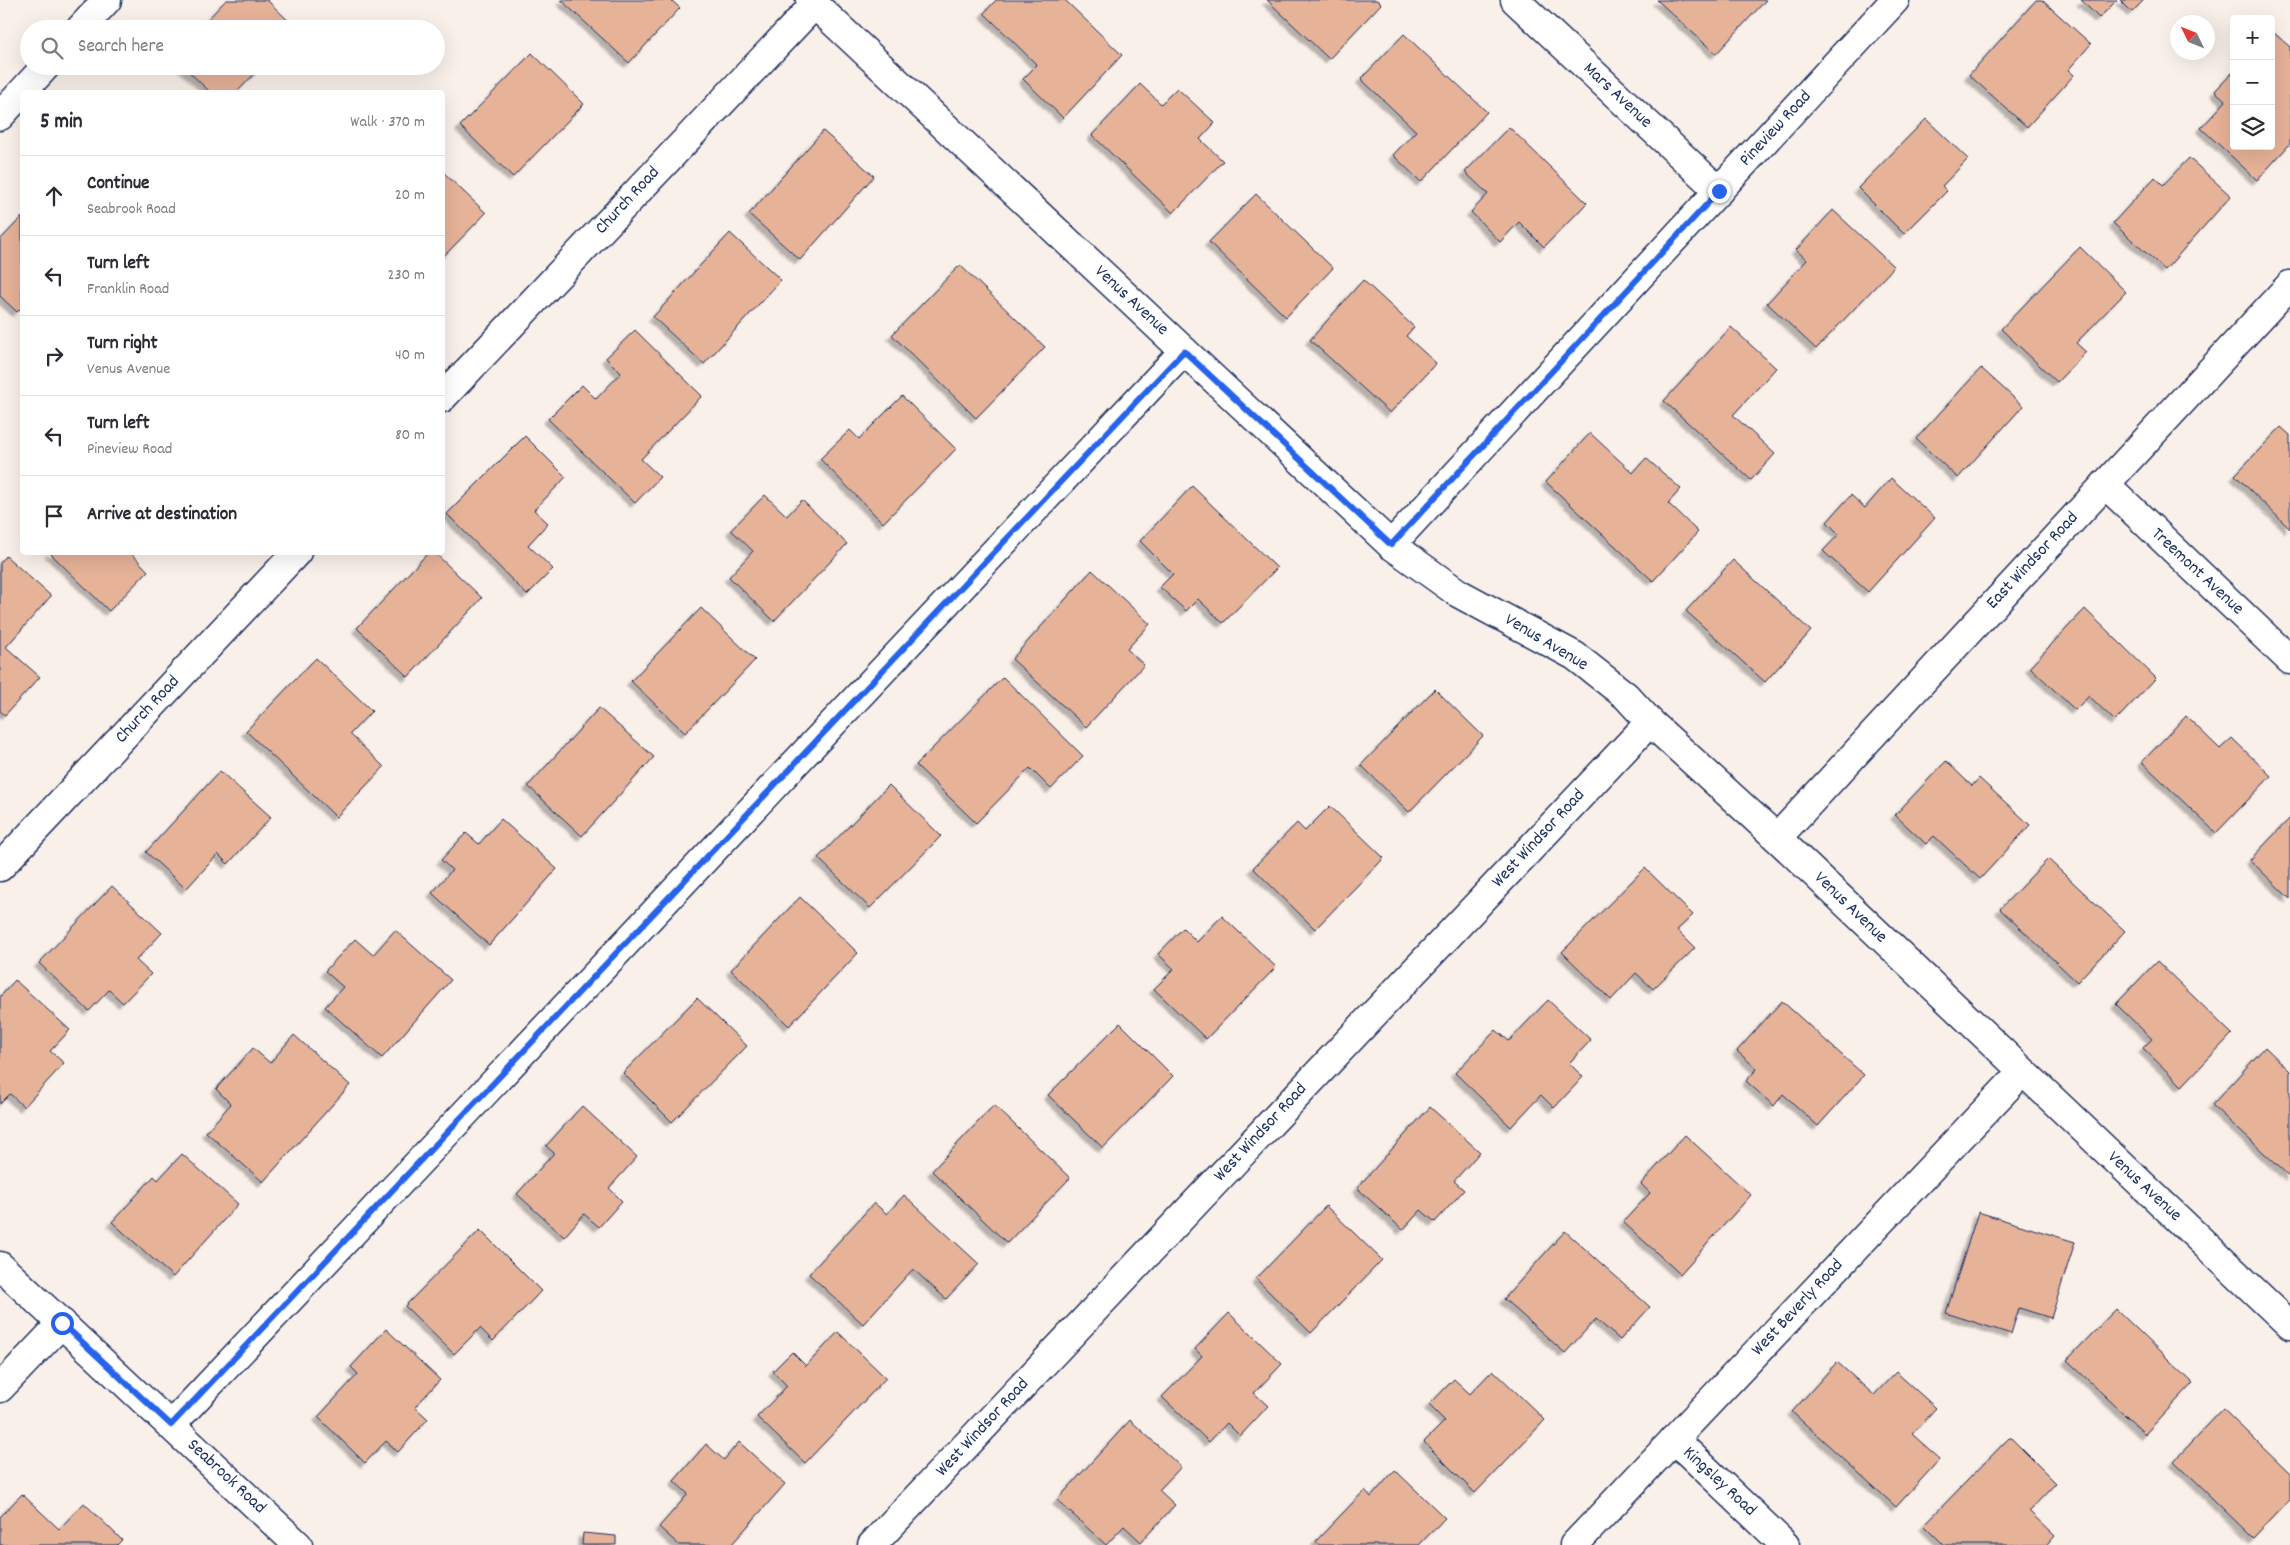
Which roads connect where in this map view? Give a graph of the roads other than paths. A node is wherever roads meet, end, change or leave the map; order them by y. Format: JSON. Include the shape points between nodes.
{"nodes":[{"id":1,"x":107,"y":0,"type":"edge"},
{"id":2,"x":1515,"y":0,"type":"edge"},
{"id":3,"x":1895,"y":0,"type":"edge"},
{"id":4,"x":812,"y":2,"type":"edge"},
{"id":5,"x":88,"y":20,"type":"edge"},
{"id":6,"x":38,"y":75,"type":"edge"},
{"id":7,"x":24,"y":90,"type":"edge"},
{"id":8,"x":20,"y":94,"type":"edge"},
{"id":9,"x":0,"y":116,"type":"edge"},
{"id":10,"x":1719,"y":191,"type":"junction"},
{"id":11,"x":2290,"y":284,"type":"edge"},
{"id":12,"x":1184,"y":351,"type":"junction"},
{"id":13,"x":445,"y":395,"type":"edge"},
{"id":14,"x":2105,"y":484,"type":"junction"},
{"id":15,"x":1391,"y":545,"type":"junction"},
{"id":16,"x":294,"y":555,"type":"edge"},
{"id":17,"x":2290,"y":660,"type":"edge"},
{"id":18,"x":1650,"y":722,"type":"junction"},
{"id":19,"x":1777,"y":838,"type":"junction"},
{"id":20,"x":0,"y":867,"type":"edge"},
{"id":21,"x":2022,"y":1072,"type":"junction"},
{"id":22,"x":0,"y":1266,"type":"edge"},
{"id":23,"x":62,"y":1323,"type":"junction"},
{"id":24,"x":2290,"y":1325,"type":"edge"},
{"id":25,"x":0,"y":1388,"type":"edge"},
{"id":26,"x":171,"y":1425,"type":"junction"},
{"id":27,"x":1674,"y":1439,"type":"junction"},
{"id":28,"x":298,"y":1545,"type":"edge"},
{"id":29,"x":872,"y":1545,"type":"edge"},
{"id":30,"x":1574,"y":1545,"type":"edge"},
{"id":31,"x":1785,"y":1545,"type":"edge"}],
"edges":[{"from":1,"to":5,"type":"street"},
{"from":2,"to":10,"type":"street","name":"Mars Avenue"},
{"from":3,"to":10,"type":"street","name":"Pineview Road"},
{"from":4,"to":12,"type":"street","name":"Venus Avenue"},
{"from":4,"to":13,"type":"street","name":"Church Road"},
{"from":6,"to":7,"type":"street"},
{"from":8,"to":9,"type":"street"},
{"from":10,"to":15,"type":"street","name":"Pineview Road"},
{"from":11,"to":14,"type":"street","name":"East Windsor Road"},
{"from":12,"to":15,"type":"street","name":"Venus Avenue"},
{"from":12,"to":26,"type":"street"},
{"from":14,"to":17,"type":"street","name":"Treemont Avenue"},
{"from":14,"to":19,"type":"street","name":"East Windsor Road"},
{"from":15,"to":18,"type":"street","name":"Venus Avenue","via":[[1458,593],[1574,656],[1626,696]]},
{"from":16,"to":20,"type":"street","name":"Church Road"},
{"from":18,"to":19,"type":"street","name":"Venus Avenue"},
{"from":18,"to":29,"type":"street","name":"West Windsor Road"},
{"from":19,"to":21,"type":"street","name":"Venus Avenue"},
{"from":21,"to":24,"type":"street","name":"Venus Avenue"},
{"from":21,"to":27,"type":"street","name":"West Beverly Road"},
{"from":22,"to":23,"type":"street","name":"Seabrook Road"},
{"from":23,"to":25,"type":"street"},
{"from":23,"to":26,"type":"street","name":"Seabrook Road"},
{"from":26,"to":28,"type":"street","name":"Seabrook Road"},
{"from":27,"to":30,"type":"street","name":"West Beverly Road"},
{"from":27,"to":31,"type":"street","name":"Kingsley Road"}]}
